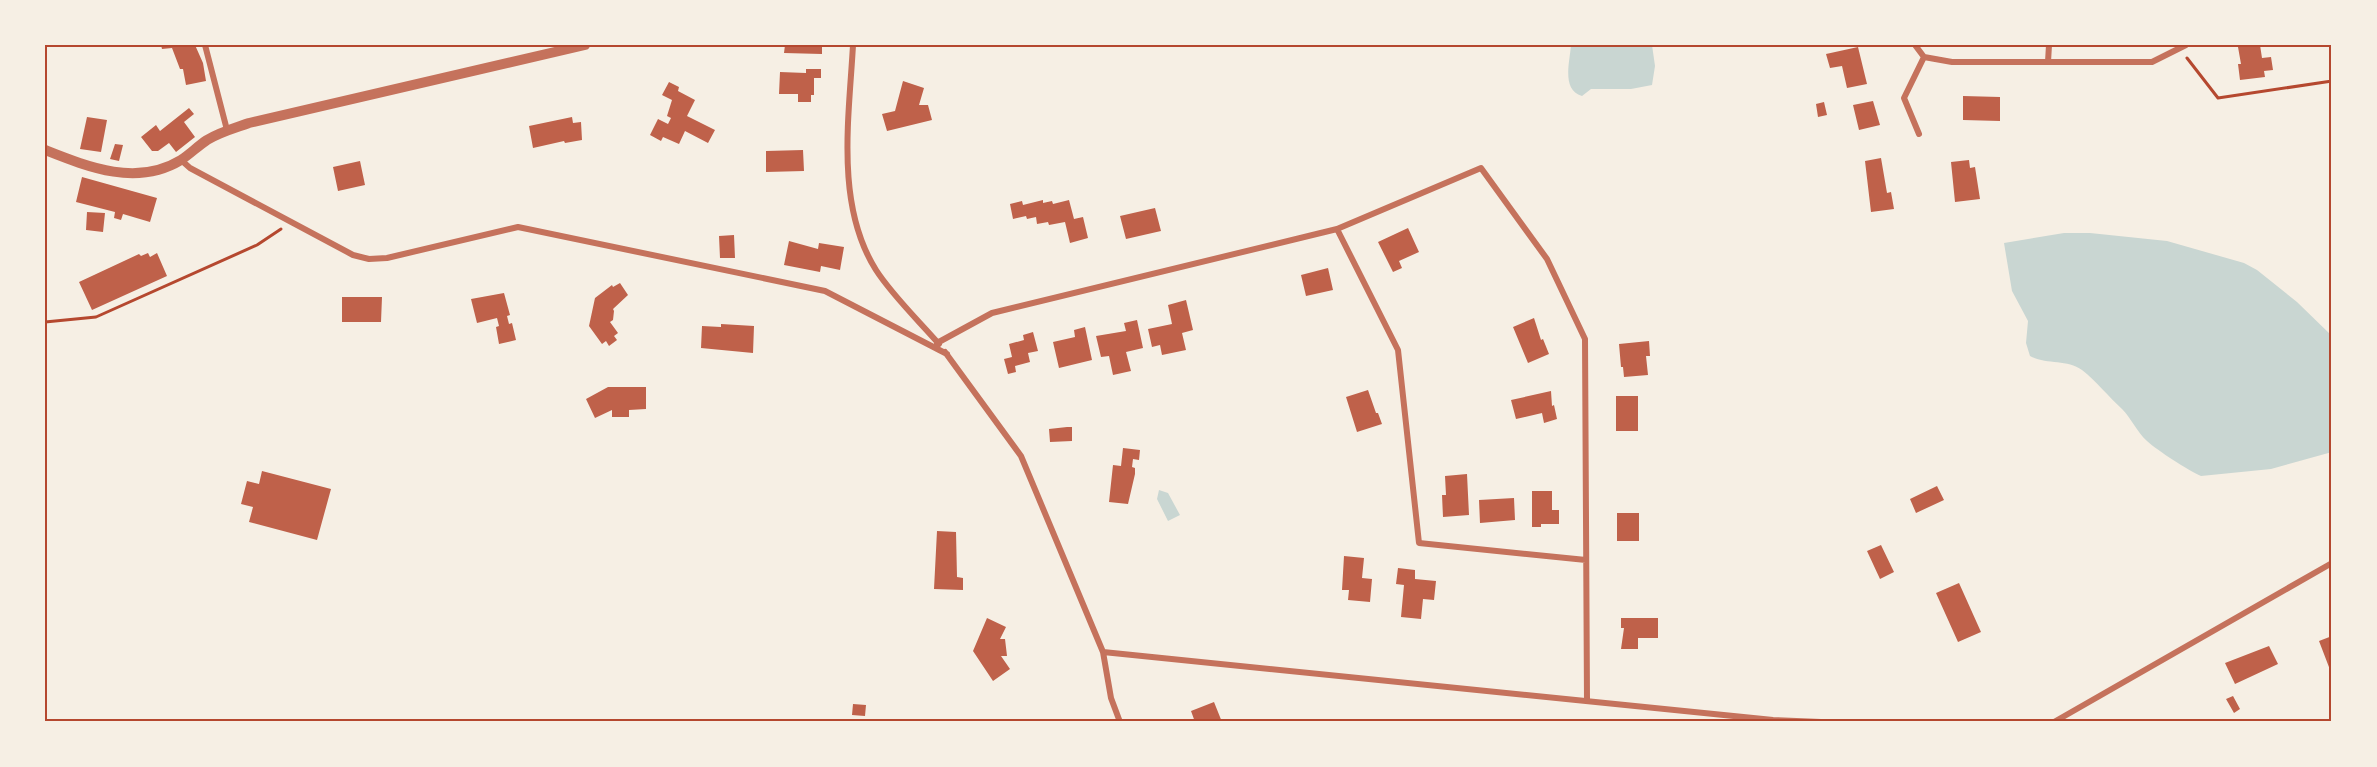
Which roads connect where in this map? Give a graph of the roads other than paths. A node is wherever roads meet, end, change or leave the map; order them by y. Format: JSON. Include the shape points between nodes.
{"nodes":[{"id":1,"x":205,"y":45,"type":"edge"},
{"id":2,"x":585,"y":45,"type":"edge"},
{"id":3,"x":853,"y":45,"type":"edge"},
{"id":4,"x":1915,"y":45,"type":"edge"},
{"id":5,"x":2049,"y":45,"type":"edge"},
{"id":6,"x":2183,"y":47,"type":"edge"},
{"id":7,"x":1924,"y":57,"type":"junction"},
{"id":8,"x":2048,"y":62,"type":"junction"},
{"id":9,"x":227,"y":130,"type":"junction"},
{"id":10,"x":1920,"y":134,"type":"dead end"},
{"id":11,"x":45,"y":150,"type":"edge"},
{"id":12,"x":181,"y":160,"type":"junction"},
{"id":13,"x":1337,"y":229,"type":"junction"},
{"id":14,"x":937,"y":343,"type":"junction"},
{"id":15,"x":947,"y":354,"type":"junction"},
{"id":16,"x":1586,"y":560,"type":"junction"},
{"id":17,"x":2332,"y":563,"type":"edge"},
{"id":18,"x":1103,"y":652,"type":"junction"},
{"id":19,"x":1587,"y":701,"type":"junction"},
{"id":20,"x":1120,"y":722,"type":"edge"},
{"id":21,"x":1821,"y":722,"type":"edge"},
{"id":22,"x":2054,"y":722,"type":"edge"}],
"edges":[{"from":1,"to":9,"type":"street"},
{"from":2,"to":9,"type":"street"},
{"from":3,"to":14,"type":"street","via":[[847,154],[858,237],[877,271]]},
{"from":4,"to":7,"type":"street"},
{"from":5,"to":8,"type":"street"},
{"from":6,"to":8,"type":"street","via":[[2152,62]]},
{"from":7,"to":8,"type":"street","via":[[1952,63]]},
{"from":7,"to":10,"type":"street","via":[[1904,98]]},
{"from":9,"to":12,"type":"street"},
{"from":11,"to":12,"type":"street","via":[[125,174],[153,171]]},
{"from":12,"to":15,"type":"street","via":[[289,222],[369,259],[409,254],[518,226],[825,291]]},
{"from":13,"to":14,"type":"street","via":[[992,313]]},
{"from":13,"to":16,"type":"street","via":[[1398,350],[1419,543]]},
{"from":13,"to":16,"type":"street","via":[[1481,168],[1547,259],[1585,339]]},
{"from":14,"to":15,"type":"street"},
{"from":15,"to":18,"type":"street","via":[[1021,456]]},
{"from":16,"to":19,"type":"street"},
{"from":17,"to":22,"type":"street"},
{"from":18,"to":19,"type":"street"},
{"from":18,"to":20,"type":"street","via":[[1111,698]]},
{"from":19,"to":21,"type":"street"}]}
